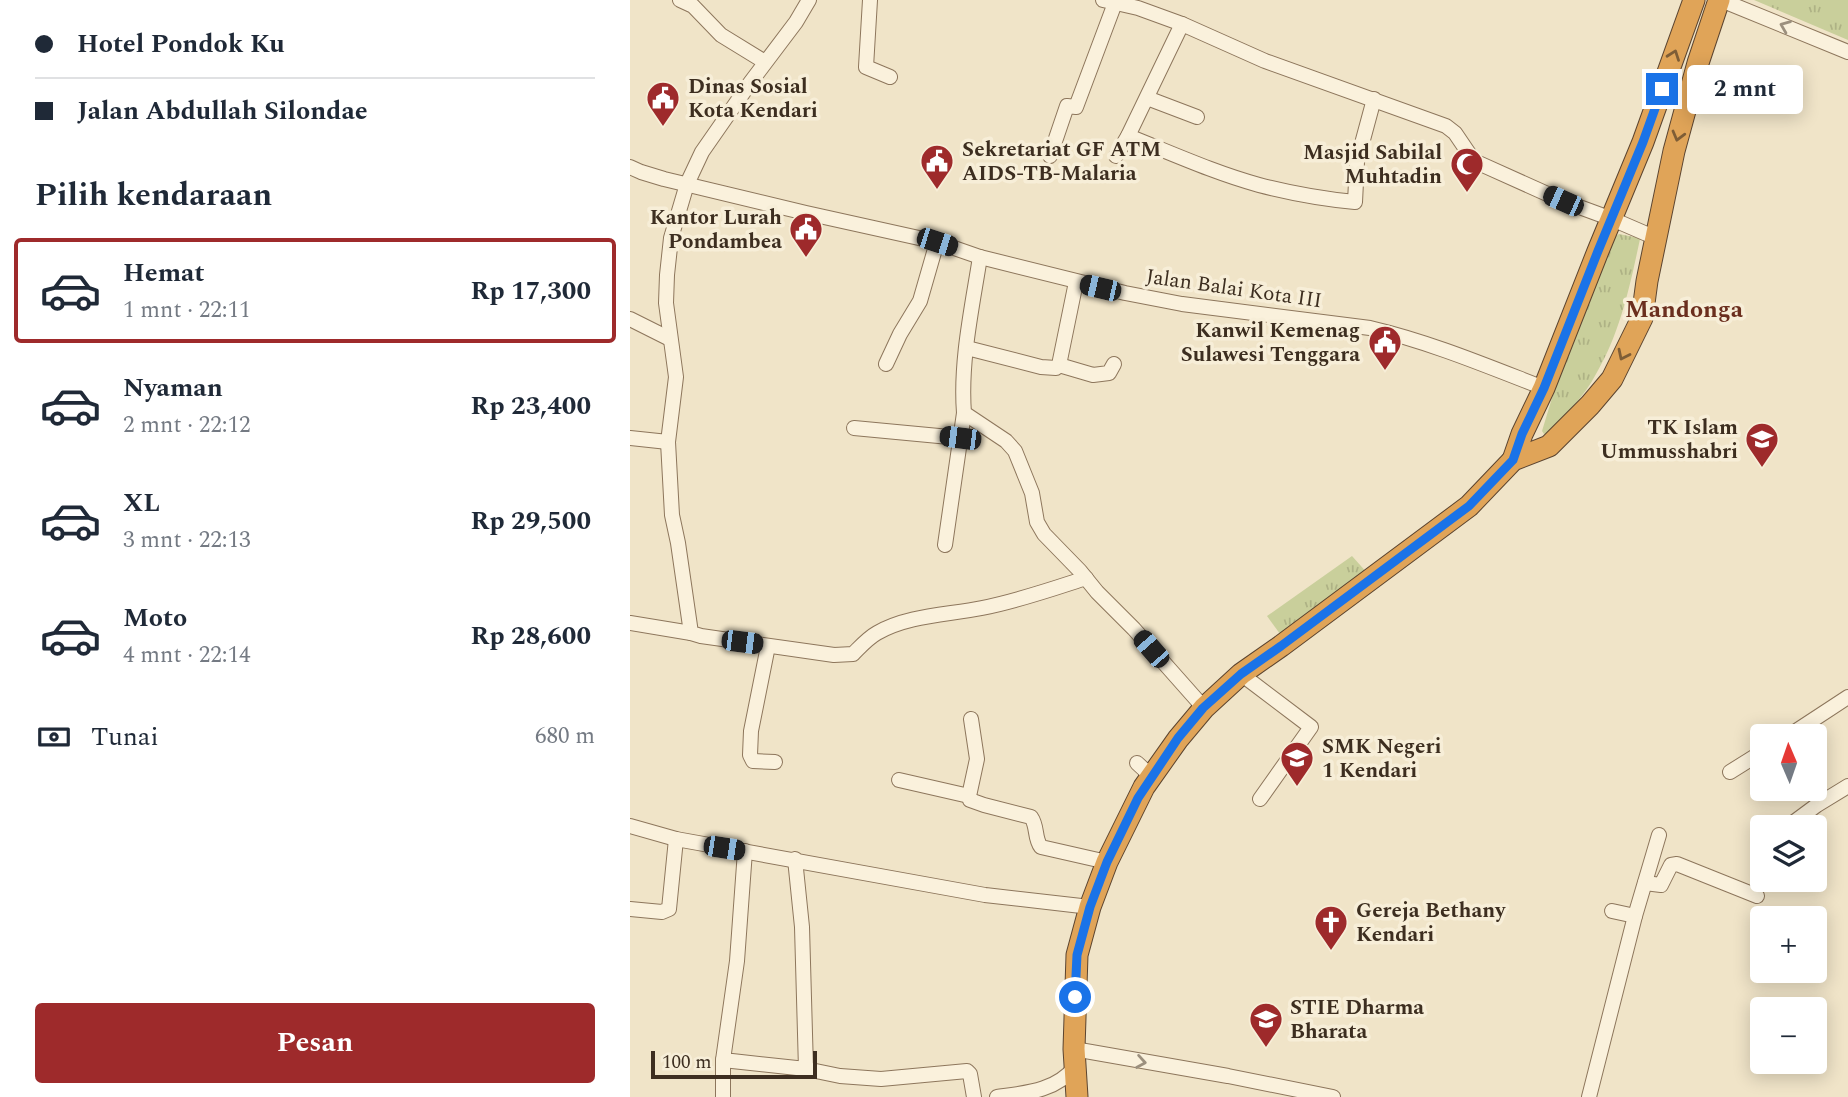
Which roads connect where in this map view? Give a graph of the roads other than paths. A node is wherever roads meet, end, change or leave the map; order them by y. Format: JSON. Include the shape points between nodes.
{"nodes":[{"id":1,"x":680,"y":0,"type":"edge"},
{"id":2,"x":809,"y":0,"type":"edge"},
{"id":3,"x":870,"y":0,"type":"edge"},
{"id":4,"x":1694,"y":0,"type":"edge"},
{"id":5,"x":1720,"y":0,"type":"edge"},
{"id":6,"x":1109,"y":2,"type":"edge"},
{"id":7,"x":1139,"y":4,"type":"edge"},
{"id":8,"x":1182,"y":24,"type":"junction"},
{"id":9,"x":1848,"y":52,"type":"edge"},
{"id":10,"x":765,"y":62,"type":"junction"},
{"id":11,"x":890,"y":77,"type":"dead end"},
{"id":12,"x":1147,"y":98,"type":"junction"},
{"id":13,"x":1374,"y":99,"type":"junction"},
{"id":14,"x":1196,"y":117,"type":"dead end"},
{"id":15,"x":1128,"y":136,"type":"junction"},
{"id":16,"x":1050,"y":156,"type":"dead end"},
{"id":17,"x":1116,"y":156,"type":"dead end"},
{"id":18,"x":630,"y":167,"type":"edge"},
{"id":19,"x":687,"y":184,"type":"junction"},
{"id":20,"x":1612,"y":219,"type":"junction"},
{"id":21,"x":1656,"y":238,"type":"junction"},
{"id":22,"x":937,"y":242,"type":"junction"},
{"id":23,"x":980,"y":257,"type":"junction"},
{"id":24,"x":1076,"y":282,"type":"junction"},
{"id":25,"x":630,"y":319,"type":"edge"},
{"id":26,"x":670,"y":339,"type":"junction"},
{"id":27,"x":967,"y":348,"type":"junction"},
{"id":28,"x":886,"y":364,"type":"dead end"},
{"id":29,"x":1114,"y":364,"type":"dead end"},
{"id":30,"x":1059,"y":365,"type":"junction"},
{"id":31,"x":1544,"y":388,"type":"junction"},
{"id":32,"x":964,"y":413,"type":"junction"},
{"id":33,"x":1526,"y":426,"type":"junction"},
{"id":34,"x":854,"y":428,"type":"dead end"},
{"id":35,"x":630,"y":438,"type":"edge"},
{"id":36,"x":960,"y":438,"type":"junction"},
{"id":37,"x":668,"y":442,"type":"junction"},
{"id":38,"x":1549,"y":446,"type":"junction"},
{"id":39,"x":1513,"y":460,"type":"junction"},
{"id":40,"x":945,"y":545,"type":"dead end"},
{"id":41,"x":1086,"y":578,"type":"junction"},
{"id":42,"x":630,"y":623,"type":"edge"},
{"id":43,"x":691,"y":632,"type":"junction"},
{"id":44,"x":768,"y":646,"type":"junction"},
{"id":45,"x":1241,"y":674,"type":"junction"},
{"id":46,"x":1848,"y":697,"type":"edge"},
{"id":47,"x":1203,"y":708,"type":"junction"},
{"id":48,"x":971,"y":719,"type":"dead end"},
{"id":49,"x":1807,"y":724,"type":"edge"},
{"id":50,"x":1750,"y":760,"type":"edge"},
{"id":51,"x":775,"y":762,"type":"dead end"},
{"id":52,"x":1730,"y":772,"type":"dead end"},
{"id":53,"x":899,"y":780,"type":"dead end"},
{"id":54,"x":1848,"y":786,"type":"edge"},
{"id":55,"x":969,"y":796,"type":"junction"},
{"id":56,"x":1260,"y":799,"type":"dead end"},
{"id":57,"x":1804,"y":815,"type":"edge"},
{"id":58,"x":630,"y":826,"type":"edge"},
{"id":59,"x":1659,"y":835,"type":"dead end"},
{"id":60,"x":676,"y":839,"type":"junction"},
{"id":61,"x":745,"y":851,"type":"junction"},
{"id":62,"x":795,"y":859,"type":"junction"},
{"id":63,"x":1107,"y":862,"type":"junction"},
{"id":64,"x":1645,"y":883,"type":"junction"},
{"id":65,"x":1757,"y":896,"type":"dead end"},
{"id":66,"x":1090,"y":907,"type":"junction"},
{"id":67,"x":630,"y":909,"type":"edge"},
{"id":68,"x":1612,"y":911,"type":"dead end"},
{"id":69,"x":1635,"y":916,"type":"junction"},
{"id":70,"x":723,"y":1060,"type":"junction"},
{"id":71,"x":806,"y":1069,"type":"junction"},
{"id":72,"x":1076,"y":1074,"type":"edge"},
{"id":73,"x":723,"y":1097,"type":"edge"},
{"id":74,"x":974,"y":1097,"type":"edge"},
{"id":75,"x":997,"y":1097,"type":"edge"},
{"id":76,"x":1333,"y":1097,"type":"edge"},
{"id":77,"x":1589,"y":1097,"type":"edge"}],
"edges":[{"from":1,"to":10,"type":"street","via":[[693,6],[722,35]]},
{"from":2,"to":10,"type":"street"},
{"from":3,"to":11,"type":"street","via":[[866,67]]},
{"from":20,"to":4,"type":"highway","one_way":true},
{"from":9,"to":5,"type":"street","one_way":true},
{"from":5,"to":21,"type":"highway","one_way":true,"via":[[1674,151]]},
{"from":6,"to":7,"type":"street"},
{"from":6,"to":16,"type":"street","via":[[1076,107],[1067,106]]},
{"from":7,"to":8,"type":"street"},
{"from":8,"to":12,"type":"street"},
{"from":8,"to":13,"type":"street","via":[[1265,61]]},
{"from":10,"to":19,"type":"street","via":[[702,152]]},
{"from":12,"to":14,"type":"street"},
{"from":12,"to":15,"type":"street"},
{"from":13,"to":15,"type":"street","via":[[1357,162],[1355,202],[1261,186]]},
{"from":13,"to":20,"type":"street","via":[[1446,126],[1474,161]]},
{"from":15,"to":17,"type":"street"},
{"from":18,"to":19,"type":"street","name":"Jalan Balai Kota III"},
{"from":19,"to":22,"type":"street","name":"Jalan Balai Kota III"},
{"from":19,"to":26,"type":"street","via":[[671,238],[666,303]]},
{"from":20,"to":21,"type":"street"},
{"from":20,"to":31,"type":"highway"},
{"from":21,"to":38,"type":"highway","one_way":true,"via":[[1642,318],[1612,379]]},
{"from":22,"to":23,"type":"street","name":"Jalan Balai Kota III"},
{"from":22,"to":28,"type":"street","via":[[920,301]]},
{"from":23,"to":24,"type":"street","name":"Jalan Balai Kota III"},
{"from":23,"to":27,"type":"street"},
{"from":24,"to":30,"type":"street"},
{"from":24,"to":31,"type":"street","name":"Jalan Balai Kota III","via":[[1182,304],[1390,332]]},
{"from":25,"to":26,"type":"street"},
{"from":26,"to":37,"type":"street","via":[[676,377]]},
{"from":27,"to":30,"type":"street","via":[[1041,367]]},
{"from":27,"to":32,"type":"street"},
{"from":29,"to":30,"type":"street","via":[[1109,373],[1097,376]]},
{"from":31,"to":33,"type":"highway"},
{"from":32,"to":36,"type":"street"},
{"from":32,"to":41,"type":"street","via":[[1015,451],[1032,493],[1038,525]]},
{"from":33,"to":38,"type":"highway"},
{"from":33,"to":39,"type":"highway"},
{"from":34,"to":36,"type":"street"},
{"from":35,"to":37,"type":"street"},
{"from":36,"to":40,"type":"street"},
{"from":37,"to":43,"type":"street","via":[[671,515]]},
{"from":38,"to":39,"type":"highway"},
{"from":39,"to":45,"type":"highway","via":[[1469,506]]},
{"from":41,"to":44,"type":"street","via":[[983,608],[911,620],[878,632],[849,655]]},
{"from":41,"to":47,"type":"street"},
{"from":42,"to":43,"type":"street"},
{"from":43,"to":44,"type":"street"},
{"from":44,"to":51,"type":"street","via":[[750,755],[753,761]]},
{"from":45,"to":47,"type":"highway"},
{"from":45,"to":56,"type":"street","via":[[1311,727]]},
{"from":46,"to":49,"type":"street"},
{"from":47,"to":63,"type":"highway","via":[[1144,769],[1138,798]]},
{"from":48,"to":55,"type":"street","via":[[977,759]]},
{"from":50,"to":52,"type":"street"},
{"from":53,"to":55,"type":"street"},
{"from":54,"to":57,"type":"street"},
{"from":55,"to":63,"type":"street","via":[[972,802],[1031,817],[1041,847]]},
{"from":58,"to":60,"type":"street"},
{"from":59,"to":64,"type":"street"},
{"from":60,"to":61,"type":"street"},
{"from":60,"to":67,"type":"street","via":[[669,909]]},
{"from":61,"to":62,"type":"street"},
{"from":61,"to":70,"type":"street","via":[[737,961]]},
{"from":62,"to":66,"type":"street","via":[[985,895]]},
{"from":62,"to":71,"type":"street"},
{"from":63,"to":66,"type":"highway"},
{"from":64,"to":65,"type":"street","via":[[1661,885],[1671,865],[1677,864]]},
{"from":64,"to":69,"type":"street"},
{"from":66,"to":72,"type":"highway","via":[[1077,955]]},
{"from":68,"to":69,"type":"street"},
{"from":69,"to":77,"type":"street"},
{"from":70,"to":71,"type":"street"},
{"from":70,"to":73,"type":"street"},
{"from":71,"to":74,"type":"street","via":[[881,1079],[967,1071]]},
{"from":72,"to":75,"type":"street","via":[[1032,1092]]},
{"from":72,"to":76,"type":"street","one_way":true,"via":[[1228,1076]]}]}
